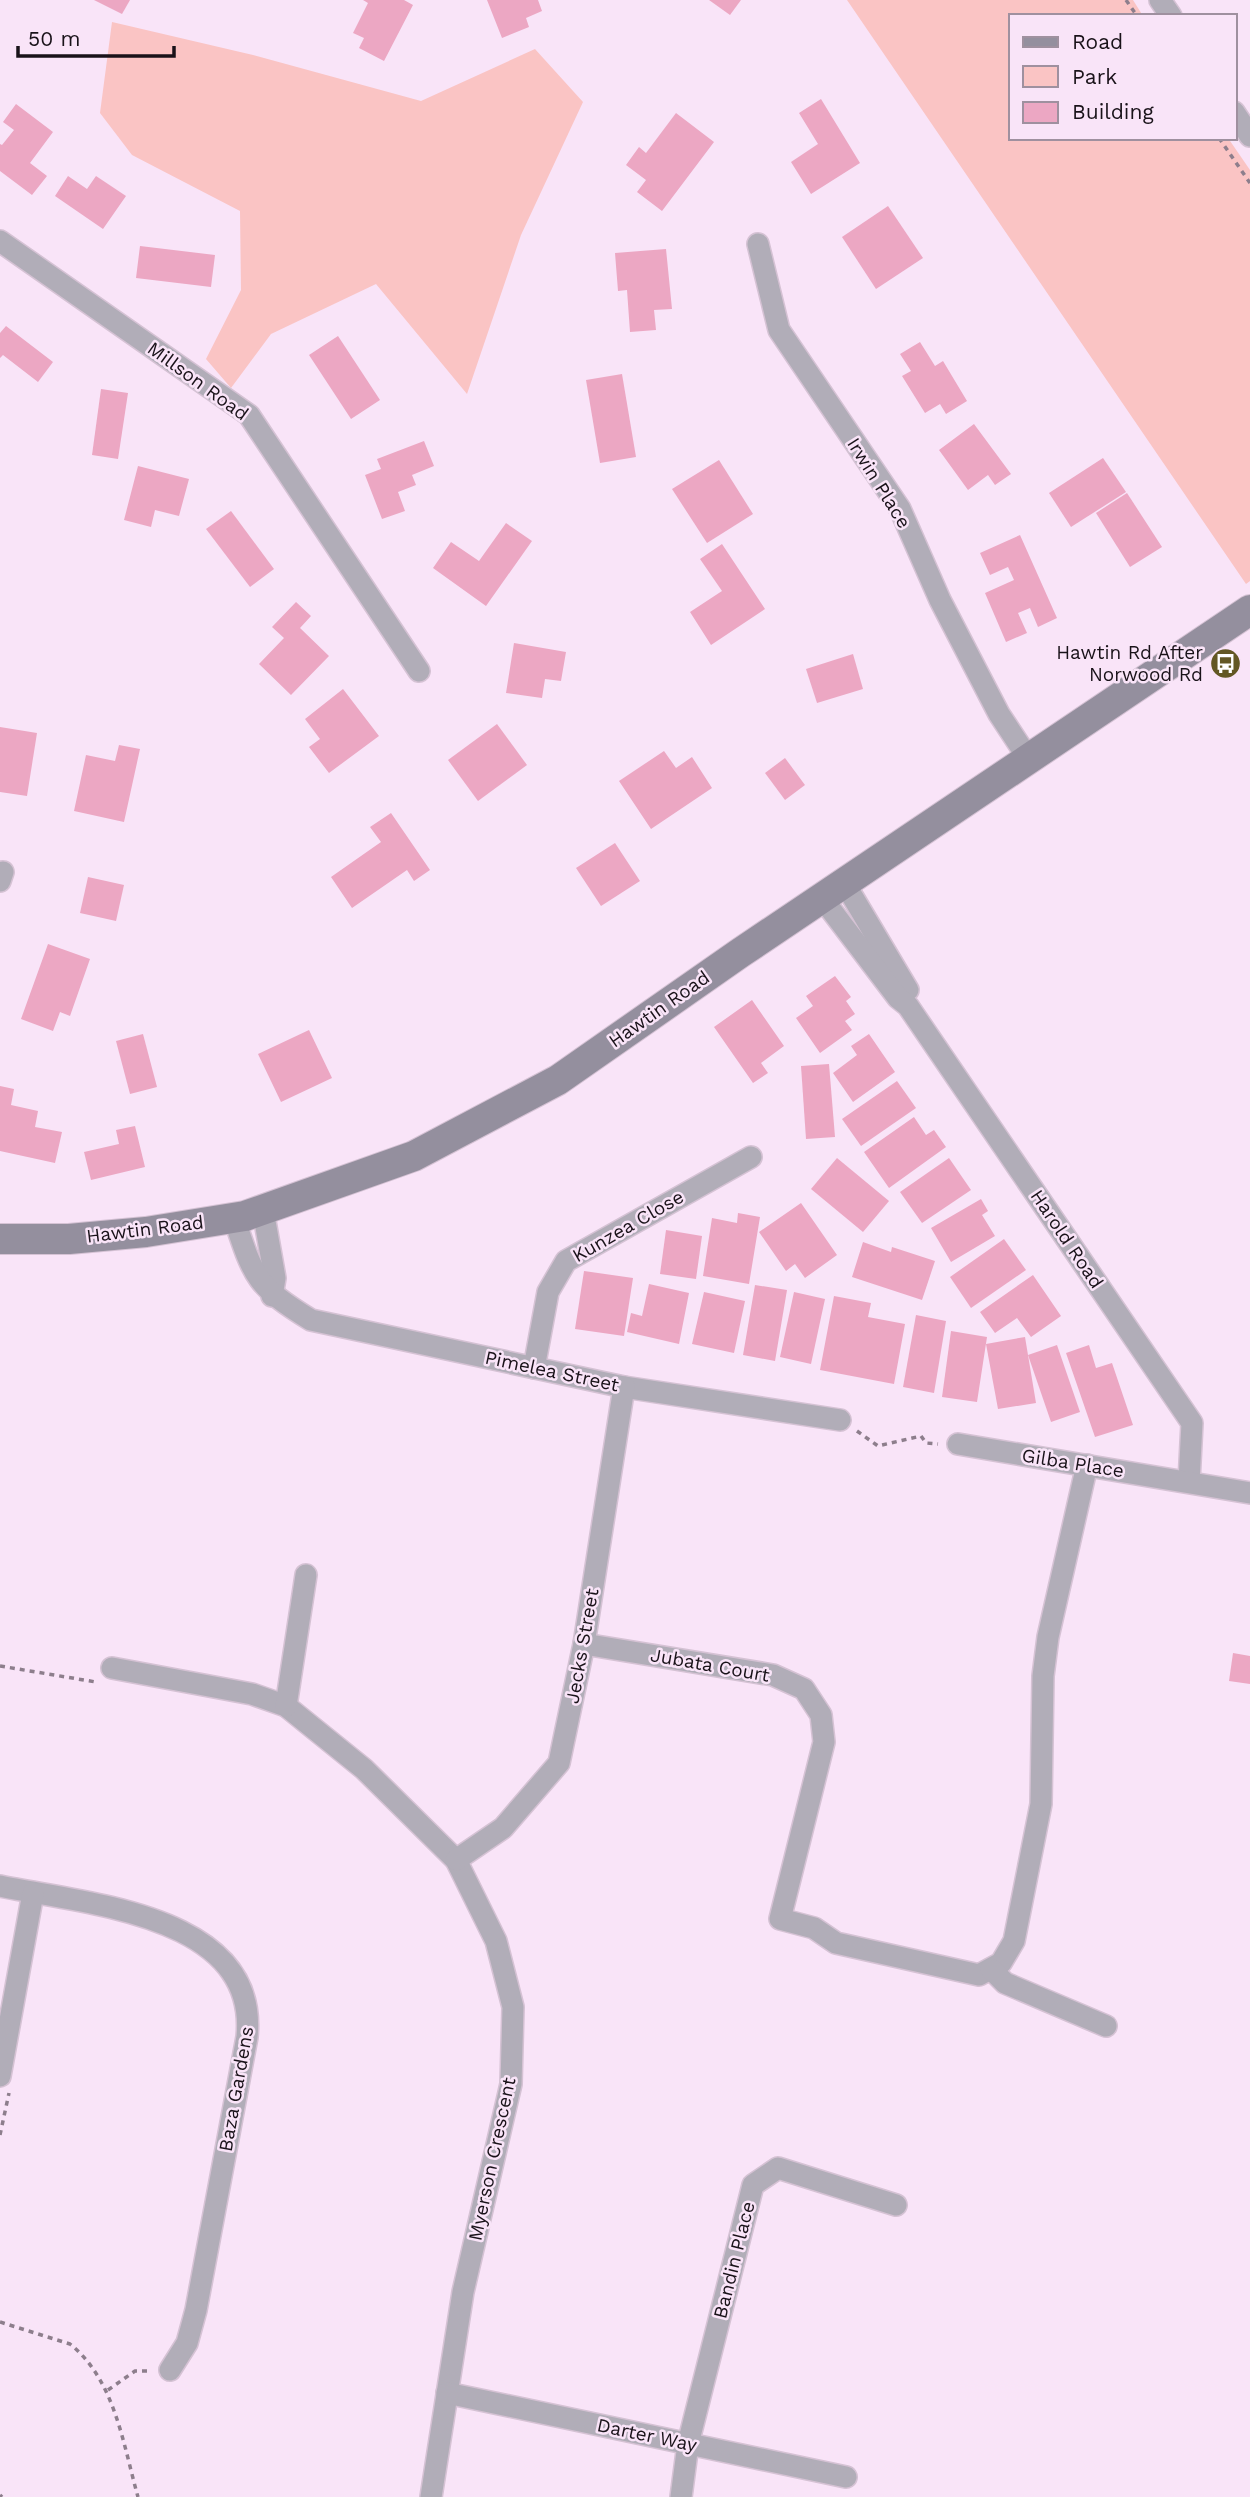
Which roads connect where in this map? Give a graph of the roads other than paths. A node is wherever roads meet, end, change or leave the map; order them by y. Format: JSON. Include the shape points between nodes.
{"nodes":[{"id":1,"x":1236,"y":115,"type":"edge"},
{"id":2,"x":1250,"y":136,"type":"edge"},
{"id":3,"x":0,"y":241,"type":"edge"},
{"id":4,"x":758,"y":244,"type":"dead end"},
{"id":5,"x":1250,"y":610,"type":"edge"},
{"id":6,"x":419,"y":671,"type":"dead end"},
{"id":7,"x":1028,"y":758,"type":"junction"},
{"id":8,"x":833,"y":891,"type":"junction"},
{"id":9,"x":751,"y":1157,"type":"dead end"},
{"id":10,"x":263,"y":1210,"type":"junction"},
{"id":11,"x":234,"y":1217,"type":"junction"},
{"id":12,"x":0,"y":1239,"type":"edge"},
{"id":13,"x":272,"y":1296,"type":"junction"},
{"id":14,"x":534,"y":1368,"type":"junction"},
{"id":15,"x":624,"y":1387,"type":"junction"},
{"id":16,"x":840,"y":1420,"type":"road end"},
{"id":17,"x":958,"y":1444,"type":"road end"},
{"id":18,"x":1087,"y":1465,"type":"junction"},
{"id":19,"x":1189,"y":1482,"type":"junction"},
{"id":20,"x":1250,"y":1493,"type":"edge"},
{"id":21,"x":306,"y":1575,"type":"dead end"},
{"id":22,"x":584,"y":1644,"type":"junction"},
{"id":23,"x":112,"y":1668,"type":"dead end"},
{"id":24,"x":286,"y":1706,"type":"junction"},
{"id":25,"x":456,"y":1860,"type":"junction"},
{"id":26,"x":0,"y":1886,"type":"edge"},
{"id":27,"x":33,"y":1893,"type":"junction"},
{"id":28,"x":991,"y":1969,"type":"junction"},
{"id":29,"x":1106,"y":2026,"type":"dead end"},
{"id":30,"x":0,"y":2076,"type":"edge"},
{"id":31,"x":896,"y":2204,"type":"dead end"},
{"id":32,"x":170,"y":2370,"type":"road end"},
{"id":33,"x":447,"y":2393,"type":"junction"},
{"id":34,"x":688,"y":2444,"type":"junction"},
{"id":35,"x":846,"y":2477,"type":"dead end"},
{"id":36,"x":431,"y":2497,"type":"edge"},
{"id":37,"x":681,"y":2497,"type":"edge"}],
"edges":[{"from":1,"to":2,"type":"street"},
{"from":3,"to":6,"type":"street","name":"Millson Road","via":[[249,415]]},
{"from":4,"to":7,"type":"street","name":"Irwin Place","via":[[779,330],[900,509],[952,623],[999,714]]},
{"from":5,"to":7,"type":"main road","name":"Hawtin Road"},
{"from":7,"to":8,"type":"main road","name":"Hawtin Road"},
{"from":8,"to":10,"type":"main road","name":"Hawtin Road","via":[[558,1080],[414,1156]]},
{"from":8,"to":19,"type":"street","name":"Harold Road","via":[[909,993],[908,1006],[1192,1423]]},
{"from":9,"to":14,"type":"street","name":"Kunzea Close","via":[[566,1261],[548,1292]]},
{"from":10,"to":11,"type":"main road","name":"Hawtin Road"},
{"from":10,"to":13,"type":"street","via":[[275,1278]]},
{"from":11,"to":12,"type":"main road","name":"Hawtin Road","via":[[94,1236]]},
{"from":11,"to":13,"type":"street","name":"Pimelea Street","via":[[258,1281]]},
{"from":13,"to":14,"type":"street","name":"Pimelea Street","via":[[311,1320]]},
{"from":14,"to":15,"type":"street","name":"Pimelea Street"},
{"from":15,"to":16,"type":"street","name":"Pimelea Street"},
{"from":15,"to":22,"type":"street","name":"Jecks Street"},
{"from":17,"to":18,"type":"street","name":"Gilba Place"},
{"from":18,"to":19,"type":"street","name":"Gilba Place"},
{"from":18,"to":28,"type":"street","via":[[1048,1637],[1041,1804],[1014,1941],[1001,1963]]},
{"from":19,"to":20,"type":"street","name":"Gilba Place"},
{"from":21,"to":24,"type":"street"},
{"from":22,"to":25,"type":"street","name":"Jecks Street","via":[[559,1763],[503,1828]]},
{"from":22,"to":28,"type":"street","name":"Jubata Court","via":[[773,1675],[804,1689],[821,1715],[824,1742],[780,1919],[814,1928],[836,1943],[979,1975]]},
{"from":23,"to":24,"type":"street","name":"Myerson Crescent","via":[[252,1694]]},
{"from":24,"to":25,"type":"street","name":"Myerson Crescent","via":[[364,1769]]},
{"from":25,"to":33,"type":"street","name":"Myerson Crescent","via":[[496,1941],[513,2007],[511,2084],[463,2292]]},
{"from":26,"to":27,"type":"street","name":"Baza Gardens"},
{"from":27,"to":30,"type":"street"},
{"from":27,"to":32,"type":"street","name":"Baza Gardens","via":[[156,1919],[220,1958],[246,2002],[247,2037],[196,2310],[187,2343]]},
{"from":28,"to":29,"type":"street","via":[[1004,1983]]},
{"from":31,"to":34,"type":"street","name":"Bandin Place","via":[[778,2168],[753,2185]]},
{"from":33,"to":34,"type":"street","name":"Darter Way"},
{"from":33,"to":36,"type":"street","name":"Myerson Crescent"},
{"from":34,"to":35,"type":"street","name":"Darter Way"},
{"from":34,"to":37,"type":"street"}]}
